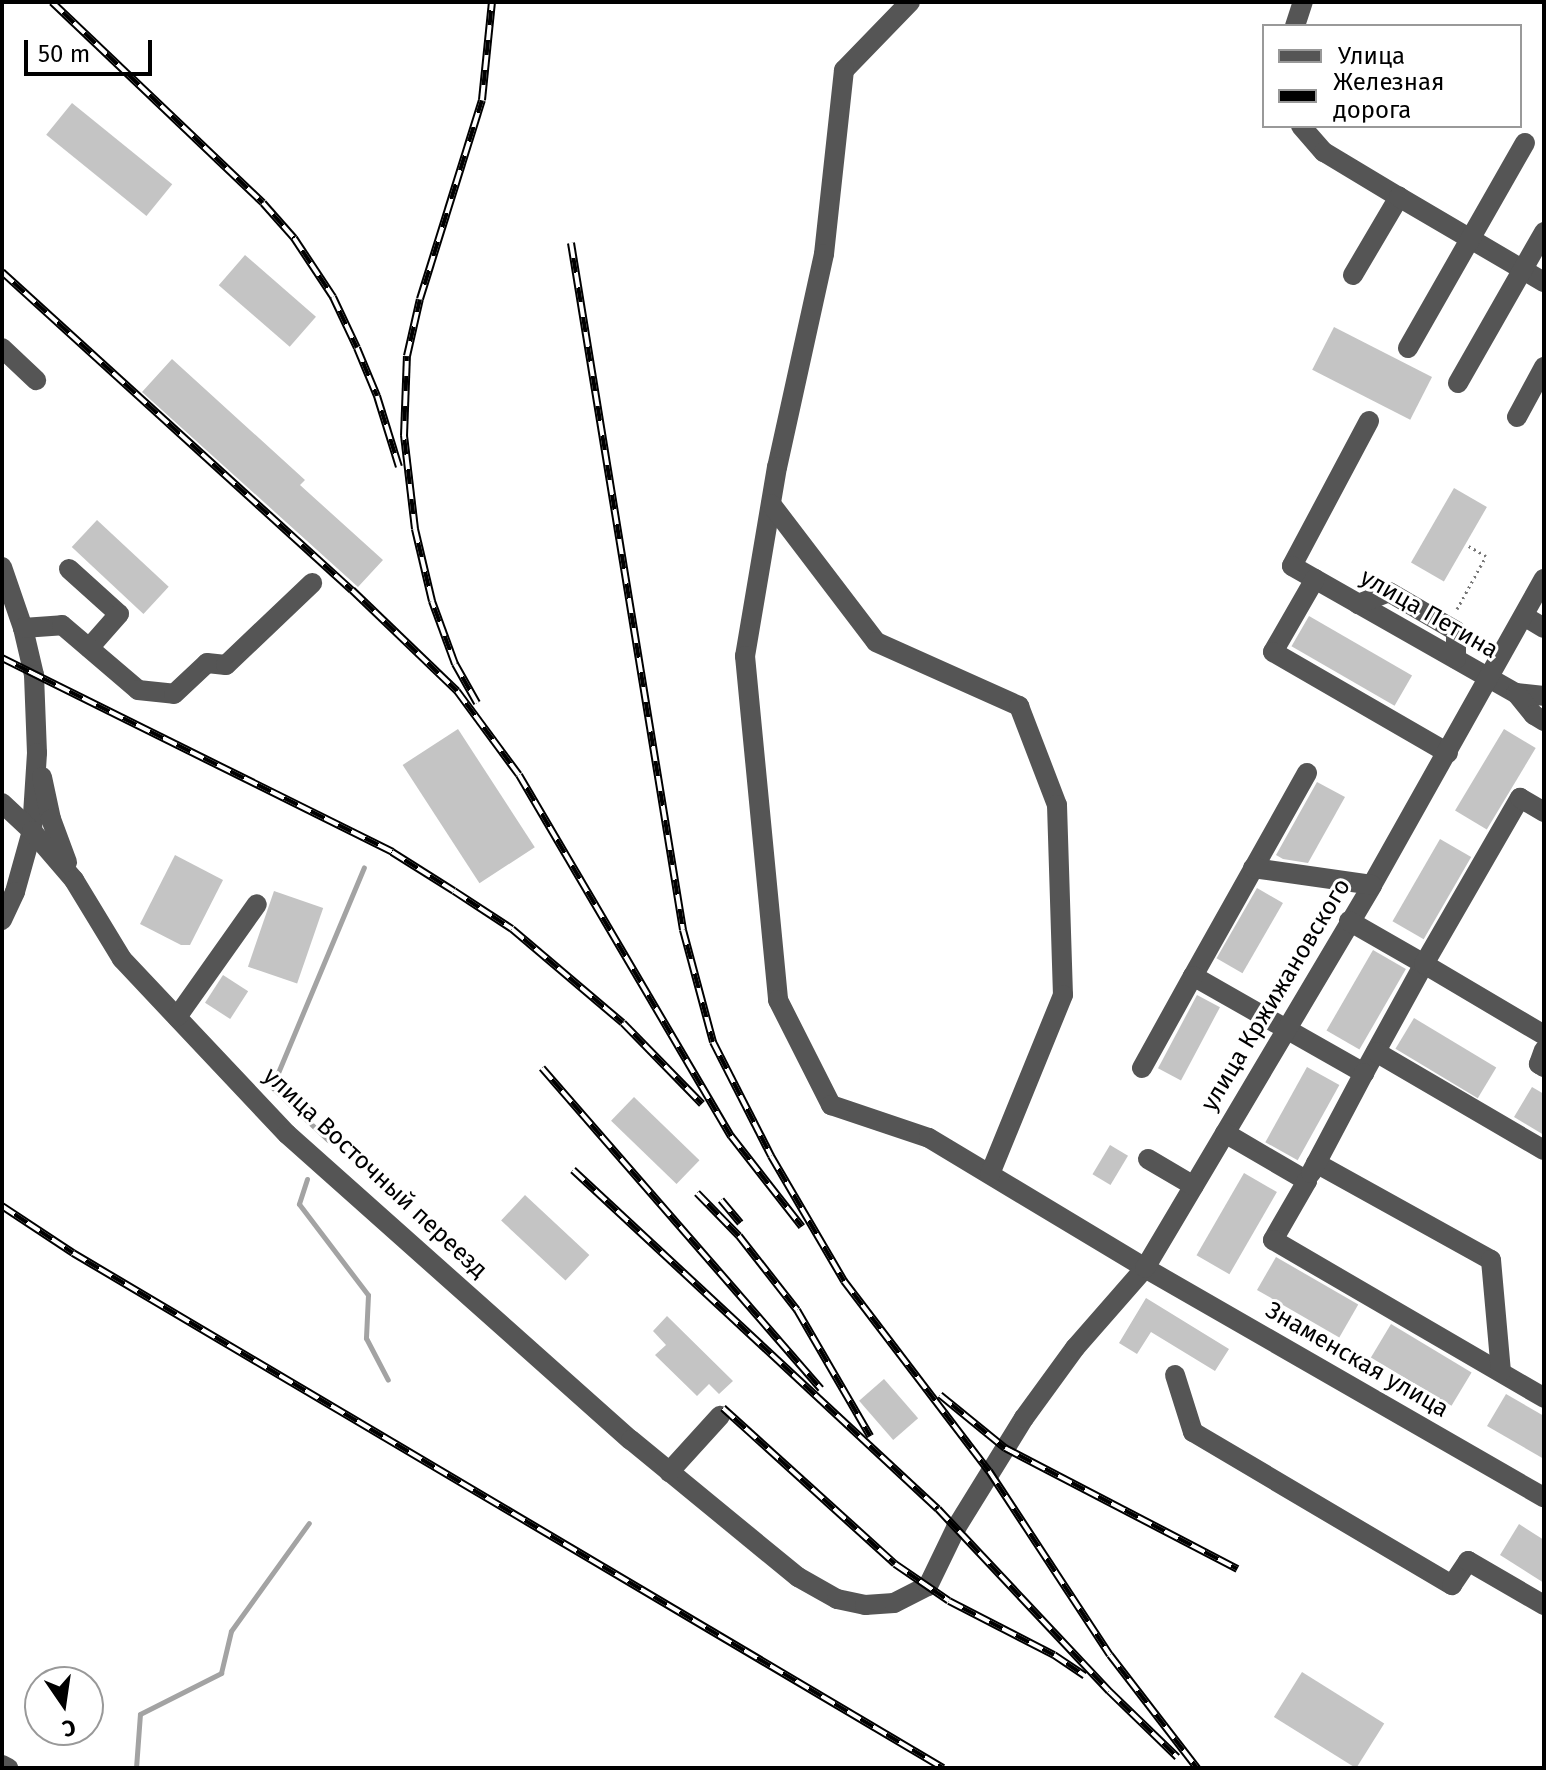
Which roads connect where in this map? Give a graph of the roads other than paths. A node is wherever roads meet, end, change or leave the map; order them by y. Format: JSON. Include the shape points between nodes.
{"nodes":[{"id":1,"x":910,"y":2,"type":"edge"},
{"id":2,"x":1303,"y":2,"type":"edge"},
{"id":3,"x":1296,"y":24,"type":"edge"},
{"id":4,"x":1303,"y":128,"type":"edge"},
{"id":5,"x":1525,"y":143,"type":"dead end"},
{"id":6,"x":1399,"y":197,"type":"junction"},
{"id":7,"x":1544,"y":232,"type":"edge"},
{"id":8,"x":1470,"y":238,"type":"junction"},
{"id":9,"x":1524,"y":270,"type":"junction"},
{"id":10,"x":1353,"y":275,"type":"dead end"},
{"id":11,"x":1544,"y":282,"type":"edge"},
{"id":12,"x":2,"y":348,"type":"edge"},
{"id":13,"x":1408,"y":348,"type":"dead end"},
{"id":14,"x":1544,"y":367,"type":"edge"},
{"id":15,"x":36,"y":380,"type":"dead end"},
{"id":16,"x":1458,"y":383,"type":"dead end"},
{"id":17,"x":1517,"y":417,"type":"dead end"},
{"id":18,"x":1369,"y":421,"type":"dead end"},
{"id":19,"x":771,"y":504,"type":"junction"},
{"id":20,"x":2,"y":567,"type":"edge"},
{"id":21,"x":69,"y":569,"type":"dead end"},
{"id":22,"x":1315,"y":579,"type":"junction"},
{"id":23,"x":1544,"y":579,"type":"edge"},
{"id":24,"x":312,"y":583,"type":"dead end"},
{"id":25,"x":1358,"y":604,"type":"junction"},
{"id":26,"x":1524,"y":616,"type":"junction"},
{"id":27,"x":23,"y":628,"type":"junction"},
{"id":28,"x":1544,"y":628,"type":"edge"},
{"id":29,"x":89,"y":648,"type":"junction"},
{"id":30,"x":1456,"y":659,"type":"junction"},
{"id":31,"x":1491,"y":679,"type":"junction"},
{"id":32,"x":1516,"y":693,"type":"junction"},
{"id":33,"x":1544,"y":696,"type":"edge"},
{"id":34,"x":1544,"y":721,"type":"edge"},
{"id":35,"x":37,"y":753,"type":"junction"},
{"id":36,"x":1448,"y":753,"type":"junction"},
{"id":37,"x":1307,"y":773,"type":"dead end"},
{"id":38,"x":2,"y":803,"type":"edge"},
{"id":39,"x":1544,"y":812,"type":"edge"},
{"id":40,"x":32,"y":831,"type":"junction"},
{"id":41,"x":1253,"y":868,"type":"junction"},
{"id":42,"x":74,"y":880,"type":"junction"},
{"id":43,"x":1372,"y":885,"type":"junction"},
{"id":44,"x":257,"y":904,"type":"dead end"},
{"id":45,"x":2,"y":920,"type":"edge"},
{"id":46,"x":1349,"y":921,"type":"junction"},
{"id":47,"x":1424,"y":964,"type":"junction"},
{"id":48,"x":1193,"y":976,"type":"junction"},
{"id":49,"x":177,"y":1017,"type":"junction"},
{"id":50,"x":1286,"y":1030,"type":"junction"},
{"id":51,"x":1544,"y":1035,"type":"edge"},
{"id":52,"x":1544,"y":1050,"type":"edge"},
{"id":53,"x":1376,"y":1052,"type":"junction"},
{"id":54,"x":1544,"y":1067,"type":"edge"},
{"id":55,"x":1142,"y":1068,"type":"dead end"},
{"id":56,"x":1364,"y":1073,"type":"junction"},
{"id":57,"x":1225,"y":1133,"type":"junction"},
{"id":58,"x":1544,"y":1150,"type":"edge"},
{"id":59,"x":1148,"y":1159,"type":"dead end"},
{"id":60,"x":1312,"y":1172,"type":"junction"},
{"id":61,"x":990,"y":1174,"type":"junction"},
{"id":62,"x":1194,"y":1186,"type":"junction"},
{"id":63,"x":1145,"y":1268,"type":"junction"},
{"id":64,"x":1501,"y":1372,"type":"junction"},
{"id":65,"x":1175,"y":1375,"type":"dead end"},
{"id":66,"x":1544,"y":1398,"type":"edge"},
{"id":67,"x":720,"y":1416,"type":"dead end"},
{"id":68,"x":669,"y":1472,"type":"junction"},
{"id":69,"x":1544,"y":1497,"type":"edge"},
{"id":70,"x":914,"y":1596,"type":"joint"},
{"id":71,"x":1544,"y":1605,"type":"edge"},
{"id":72,"x":2,"y":1765,"type":"edge"},
{"id":73,"x":8,"y":1768,"type":"edge"}],
"edges":[{"from":1,"to":19,"type":"street","name":"Знаменская улица","via":[[844,70],[824,254]]},
{"from":2,"to":3,"type":"street"},
{"from":4,"to":6,"type":"street","via":[[1324,152]]},
{"from":5,"to":8,"type":"street"},
{"from":6,"to":8,"type":"street"},
{"from":6,"to":10,"type":"street"},
{"from":7,"to":9,"type":"street"},
{"from":8,"to":9,"type":"street"},
{"from":8,"to":13,"type":"street"},
{"from":9,"to":11,"type":"street"},
{"from":9,"to":16,"type":"street"},
{"from":12,"to":15,"type":"street"},
{"from":14,"to":17,"type":"street"},
{"from":18,"to":22,"type":"street","name":"улица Петина","via":[[1292,566]]},
{"from":19,"to":61,"type":"street","name":"Знаменская улица","via":[[745,656],[778,1000],[831,1105],[929,1138]]},
{"from":19,"to":61,"type":"street","via":[[876,642],[1019,706],[1057,805],[1063,995]]},
{"from":20,"to":27,"type":"street"},
{"from":21,"to":29,"type":"street","via":[[119,614]]},
{"from":22,"to":25,"type":"street","name":"улица Петина"},
{"from":22,"to":36,"type":"street","via":[[1273,652]]},
{"from":23,"to":26,"type":"street","name":"улица Кржижановского"},
{"from":24,"to":29,"type":"street","via":[[226,665],[207,663],[174,694],[138,690]]},
{"from":25,"to":30,"type":"street","name":"улица Петина"},
{"from":25,"to":30,"type":"street","via":[[1389,592],[1456,631]]},
{"from":26,"to":28,"type":"street"},
{"from":26,"to":31,"type":"street","name":"улица Кржижановского"},
{"from":27,"to":29,"type":"street","via":[[62,625]]},
{"from":27,"to":35,"type":"street","via":[[34,675]]},
{"from":30,"to":31,"type":"street","name":"улица Петина"},
{"from":31,"to":32,"type":"street","name":"улица Петина"},
{"from":31,"to":36,"type":"street","name":"улица Кржижановского"},
{"from":32,"to":33,"type":"street","name":"улица Петина"},
{"from":32,"to":34,"type":"street"},
{"from":35,"to":40,"type":"street"},
{"from":35,"to":42,"type":"street","via":[[51,819]]},
{"from":36,"to":43,"type":"street","name":"улица Кржижановского"},
{"from":37,"to":41,"type":"street"},
{"from":38,"to":40,"type":"street","name":"улица Восточный переезд"},
{"from":39,"to":47,"type":"street","via":[[1520,798]]},
{"from":40,"to":42,"type":"street","name":"улица Восточный переезд"},
{"from":40,"to":45,"type":"street"},
{"from":41,"to":43,"type":"street"},
{"from":41,"to":48,"type":"street"},
{"from":42,"to":49,"type":"street","name":"улица Восточный переезд","via":[[122,959]]},
{"from":43,"to":46,"type":"street","name":"улица Кржижановского"},
{"from":44,"to":49,"type":"street"},
{"from":46,"to":47,"type":"street"},
{"from":46,"to":50,"type":"street","name":"улица Кржижановского"},
{"from":47,"to":51,"type":"street"},
{"from":47,"to":53,"type":"street"},
{"from":48,"to":50,"type":"street"},
{"from":48,"to":55,"type":"street"},
{"from":49,"to":68,"type":"street","name":"улица Восточный переезд","via":[[287,1134]]},
{"from":50,"to":56,"type":"street"},
{"from":50,"to":57,"type":"street","name":"улица Кржижановского"},
{"from":52,"to":54,"type":"street","via":[[1539,1064]]},
{"from":53,"to":56,"type":"street"},
{"from":53,"to":58,"type":"street"},
{"from":56,"to":60,"type":"street"},
{"from":57,"to":60,"type":"street"},
{"from":57,"to":62,"type":"street","name":"улица Кржижановского"},
{"from":59,"to":62,"type":"street"},
{"from":60,"to":64,"type":"street","via":[[1491,1260]]},
{"from":60,"to":64,"type":"street","via":[[1273,1240]]},
{"from":61,"to":63,"type":"street","name":"Знаменская улица"},
{"from":62,"to":63,"type":"street","name":"улица Кржижановского"},
{"from":63,"to":69,"type":"street","name":"Знаменская улица"},
{"from":63,"to":70,"type":"street","name":"улица Кржижановского","via":[[1075,1348],[1024,1418],[956,1528],[928,1586]]},
{"from":64,"to":66,"type":"street"},
{"from":65,"to":71,"type":"street","via":[[1193,1432],[1452,1585],[1468,1561]]},
{"from":67,"to":68,"type":"street"},
{"from":68,"to":70,"type":"street","name":"улица Восточный переезд","via":[[798,1577],[837,1599],[865,1605]]},
{"from":72,"to":73,"type":"street"}]}
